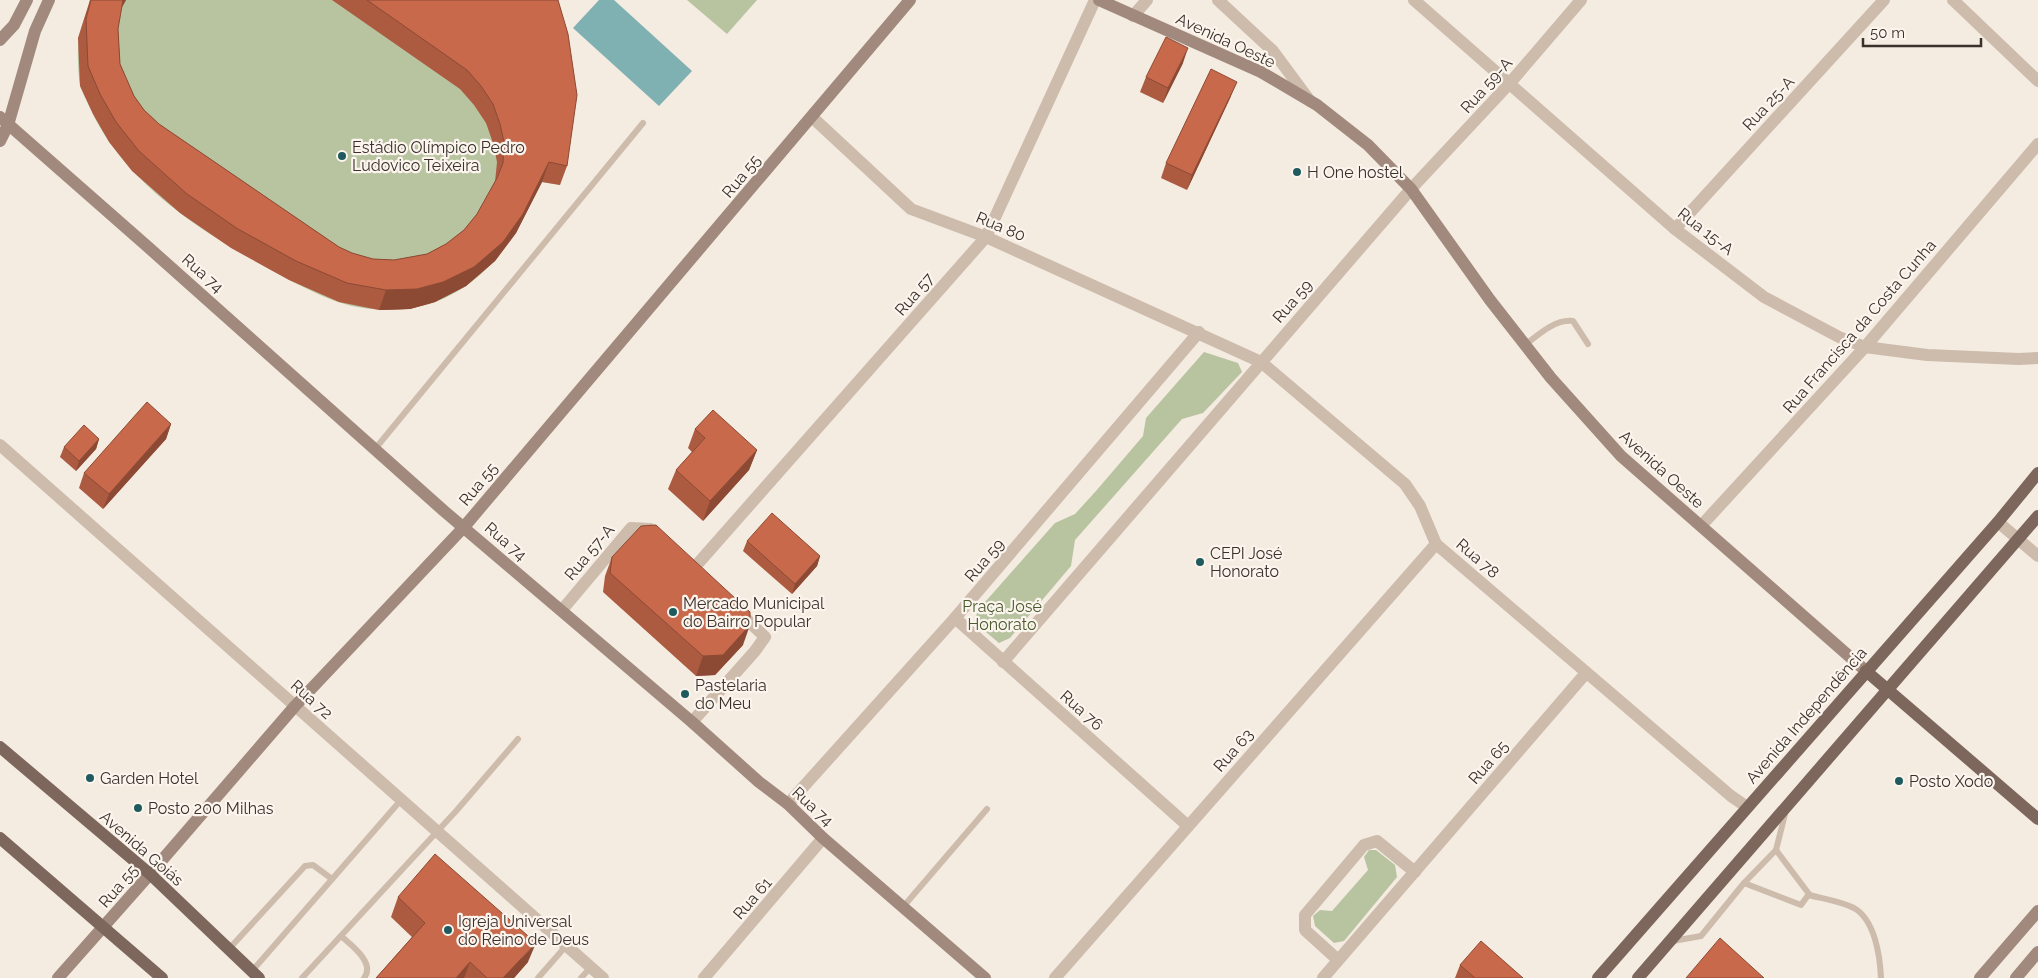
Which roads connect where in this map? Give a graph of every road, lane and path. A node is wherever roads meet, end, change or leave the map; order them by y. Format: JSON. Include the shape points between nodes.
{"nodes":[{"id":1,"x":27,"y":0,"type":"edge"},
{"id":2,"x":48,"y":0,"type":"edge"},
{"id":3,"x":910,"y":0,"type":"edge"},
{"id":4,"x":1097,"y":0,"type":"edge"},
{"id":5,"x":1147,"y":0,"type":"edge"},
{"id":6,"x":1218,"y":0,"type":"edge"},
{"id":7,"x":1414,"y":0,"type":"edge"},
{"id":8,"x":1581,"y":0,"type":"edge"},
{"id":9,"x":1884,"y":0,"type":"edge"},
{"id":10,"x":1953,"y":0,"type":"edge"},
{"id":11,"x":1133,"y":16,"type":"junction"},
{"id":12,"x":0,"y":40,"type":"edge"},
{"id":13,"x":2038,"y":81,"type":"edge"},
{"id":14,"x":1510,"y":83,"type":"junction"},
{"id":15,"x":1310,"y":100,"type":"junction"},
{"id":16,"x":812,"y":117,"type":"junction"},
{"id":17,"x":4,"y":121,"type":"edge"},
{"id":18,"x":643,"y":123,"type":"dead end"},
{"id":19,"x":0,"y":141,"type":"edge"},
{"id":20,"x":2038,"y":144,"type":"edge"},
{"id":21,"x":1411,"y":189,"type":"junction"},
{"id":22,"x":1675,"y":229,"type":"junction"},
{"id":23,"x":986,"y":237,"type":"junction"},
{"id":24,"x":1199,"y":332,"type":"junction"},
{"id":25,"x":1588,"y":344,"type":"dead end"},
{"id":26,"x":1526,"y":345,"type":"junction"},
{"id":27,"x":1865,"y":346,"type":"junction"},
{"id":28,"x":2038,"y":358,"type":"edge"},
{"id":29,"x":1261,"y":362,"type":"junction"},
{"id":30,"x":0,"y":445,"type":"edge"},
{"id":31,"x":375,"y":449,"type":"junction"},
{"id":32,"x":2038,"y":473,"type":"edge"},
{"id":33,"x":2038,"y":516,"type":"edge"},
{"id":34,"x":1998,"y":522,"type":"junction"},
{"id":35,"x":1701,"y":526,"type":"junction"},
{"id":36,"x":464,"y":527,"type":"junction"},
{"id":37,"x":2018,"y":538,"type":"junction"},
{"id":38,"x":665,"y":542,"type":"edge"},
{"id":39,"x":1436,"y":544,"type":"junction"},
{"id":40,"x":2038,"y":556,"type":"edge"},
{"id":41,"x":694,"y":568,"type":"edge"},
{"id":42,"x":729,"y":602,"type":"edge"},
{"id":43,"x":562,"y":610,"type":"junction"},
{"id":44,"x":955,"y":618,"type":"junction"},
{"id":45,"x":1003,"y":662,"type":"junction"},
{"id":46,"x":1866,"y":671,"type":"junction"},
{"id":47,"x":1586,"y":673,"type":"junction"},
{"id":48,"x":1887,"y":690,"type":"junction"},
{"id":49,"x":295,"y":706,"type":"junction"},
{"id":50,"x":692,"y":722,"type":"junction"},
{"id":51,"x":518,"y":740,"type":"dead end"},
{"id":52,"x":0,"y":747,"type":"edge"},
{"id":53,"x":401,"y":800,"type":"junction"},
{"id":54,"x":788,"y":804,"type":"junction"},
{"id":55,"x":1747,"y":807,"type":"junction"},
{"id":56,"x":1786,"y":808,"type":"junction"},
{"id":57,"x":987,"y":809,"type":"dead end"},
{"id":58,"x":2038,"y":819,"type":"edge"},
{"id":59,"x":1188,"y":826,"type":"junction"},
{"id":60,"x":437,"y":831,"type":"junction"},
{"id":61,"x":0,"y":838,"type":"edge"},
{"id":62,"x":823,"y":838,"type":"junction"},
{"id":63,"x":1776,"y":850,"type":"junction"},
{"id":64,"x":1415,"y":872,"type":"junction"},
{"id":65,"x":150,"y":874,"type":"junction"},
{"id":66,"x":332,"y":879,"type":"junction"},
{"id":67,"x":1744,"y":883,"type":"junction"},
{"id":68,"x":1809,"y":895,"type":"junction"},
{"id":69,"x":903,"y":907,"type":"junction"},
{"id":70,"x":2038,"y":911,"type":"edge"},
{"id":71,"x":104,"y":928,"type":"junction"},
{"id":72,"x":341,"y":936,"type":"junction"},
{"id":73,"x":1669,"y":942,"type":"junction"},
{"id":74,"x":566,"y":946,"type":"junction"},
{"id":75,"x":228,"y":950,"type":"junction"},
{"id":76,"x":2038,"y":952,"type":"edge"},
{"id":77,"x":1338,"y":960,"type":"junction"},
{"id":78,"x":591,"y":968,"type":"junction"},
{"id":79,"x":256,"y":975,"type":"edge"},
{"id":80,"x":58,"y":978,"type":"edge"},
{"id":81,"x":162,"y":978,"type":"edge"},
{"id":82,"x":302,"y":978,"type":"edge"},
{"id":83,"x":364,"y":978,"type":"edge"},
{"id":84,"x":538,"y":978,"type":"edge"},
{"id":85,"x":581,"y":978,"type":"edge"},
{"id":86,"x":602,"y":978,"type":"edge"},
{"id":87,"x":704,"y":978,"type":"edge"},
{"id":88,"x":985,"y":978,"type":"edge"},
{"id":89,"x":1055,"y":978,"type":"edge"},
{"id":90,"x":1323,"y":978,"type":"edge"},
{"id":91,"x":1598,"y":978,"type":"edge"},
{"id":92,"x":1638,"y":978,"type":"edge"},
{"id":93,"x":1881,"y":978,"type":"edge"},
{"id":94,"x":1980,"y":978,"type":"edge"},
{"id":95,"x":2016,"y":978,"type":"edge"}],
"edges":[{"from":1,"to":12,"type":"street","via":[[14,25]]},
{"from":2,"to":17,"type":"street"},
{"from":3,"to":16,"type":"street","name":"Rua 55"},
{"from":4,"to":11,"type":"street","name":"Avenida Oeste"},
{"from":4,"to":23,"type":"street","name":"Rua 57"},
{"from":5,"to":11,"type":"street"},
{"from":6,"to":15,"type":"street","name":"Avenida Oeste","via":[[1273,51]]},
{"from":7,"to":14,"type":"street","name":"Rua 15-A"},
{"from":8,"to":14,"type":"street","name":"Rua 59-A"},
{"from":9,"to":22,"type":"street","name":"Rua 25-A"},
{"from":10,"to":13,"type":"street"},
{"from":11,"to":15,"type":"street","name":"Avenida Oeste","via":[[1261,72]]},
{"from":14,"to":21,"type":"street","name":"Rua 59-A"},
{"from":14,"to":22,"type":"street","name":"Rua 15-A"},
{"from":15,"to":21,"type":"street","name":"Avenida Oeste","via":[[1368,145]]},
{"from":16,"to":23,"type":"street","name":"Rua 80","via":[[911,209]]},
{"from":16,"to":36,"type":"street","name":"Rua 55"},
{"from":17,"to":19,"type":"street"},
{"from":17,"to":31,"type":"street","name":"Rua 74"},
{"from":18,"to":31,"type":"lane"},
{"from":20,"to":27,"type":"street","name":"Rua Francisca da Costa Cunha"},
{"from":21,"to":26,"type":"street","name":"Avenida Oeste"},
{"from":21,"to":29,"type":"street","name":"Rua 59"},
{"from":22,"to":27,"type":"street","name":"Rua 15-A","via":[[1764,297],[1839,337]]},
{"from":23,"to":24,"type":"street","name":"Rua 80"},
{"from":23,"to":41,"type":"street","name":"Rua 57"},
{"from":24,"to":29,"type":"street","name":"Rua 78"},
{"from":24,"to":44,"type":"street","name":"Rua 59"},
{"from":25,"to":26,"type":"lane","via":[[1573,321],[1564,320]]},
{"from":26,"to":35,"type":"street","name":"Avenida Oeste","via":[[1621,456]]},
{"from":27,"to":28,"type":"street","name":"Rua 15-A","via":[[1926,355],[2019,360]]},
{"from":27,"to":35,"type":"street","name":"Rua Francisca da Costa Cunha"},
{"from":29,"to":39,"type":"street","name":"Rua 78","via":[[1405,484],[1420,506]]},
{"from":29,"to":45,"type":"street","name":"Rua 59"},
{"from":30,"to":49,"type":"street","name":"Rua 72"},
{"from":31,"to":36,"type":"street","name":"Rua 74"},
{"from":32,"to":34,"type":"main road","name":"Avenida Independência"},
{"from":33,"to":37,"type":"main road"},
{"from":34,"to":37,"type":"street"},
{"from":34,"to":46,"type":"main road","name":"Avenida Independência"},
{"from":35,"to":46,"type":"street","name":"Avenida Oeste"},
{"from":36,"to":43,"type":"street","name":"Rua 74"},
{"from":36,"to":49,"type":"street","name":"Rua 55"},
{"from":37,"to":40,"type":"street"},
{"from":37,"to":48,"type":"main road"},
{"from":38,"to":43,"type":"street","name":"Rua 57-A","via":[[650,529],[631,528]]},
{"from":39,"to":47,"type":"street","name":"Rua 78"},
{"from":39,"to":59,"type":"street","name":"Rua 63"},
{"from":42,"to":50,"type":"street","via":[[764,637]]},
{"from":43,"to":50,"type":"street","name":"Rua 74"},
{"from":44,"to":45,"type":"street","name":"Rua 76"},
{"from":44,"to":54,"type":"street","name":"Rua 59"},
{"from":45,"to":59,"type":"street","name":"Rua 76"},
{"from":46,"to":48,"type":"main road","name":"Avenida Oeste"},
{"from":46,"to":55,"type":"main road","name":"Avenida Independência"},
{"from":47,"to":55,"type":"street","name":"Rua 78"},
{"from":47,"to":64,"type":"street","name":"Rua 65"},
{"from":48,"to":56,"type":"main road"},
{"from":48,"to":58,"type":"main road","name":"Avenida Oeste"},
{"from":49,"to":53,"type":"street","name":"Rua 72"},
{"from":49,"to":65,"type":"street","name":"Rua 55"},
{"from":50,"to":54,"type":"street","name":"Rua 74"},
{"from":51,"to":60,"type":"lane"},
{"from":52,"to":65,"type":"main road","name":"Avenida Goiás"},
{"from":53,"to":60,"type":"street","name":"Rua 72"},
{"from":53,"to":66,"type":"lane"},
{"from":54,"to":62,"type":"street","name":"Rua 74"},
{"from":55,"to":91,"type":"main road","name":"Avenida Independência"},
{"from":56,"to":63,"type":"lane"},
{"from":56,"to":73,"type":"main road"},
{"from":57,"to":69,"type":"lane"},
{"from":59,"to":89,"type":"street","name":"Rua 63"},
{"from":60,"to":72,"type":"lane"},
{"from":60,"to":74,"type":"street","name":"Rua 72"},
{"from":61,"to":71,"type":"main road"},
{"from":62,"to":69,"type":"street","name":"Rua 74"},
{"from":62,"to":87,"type":"street","name":"Rua 61"},
{"from":63,"to":67,"type":"lane"},
{"from":63,"to":68,"type":"lane"},
{"from":64,"to":77,"type":"street","name":"Rua 65"},
{"from":64,"to":77,"type":"street","via":[[1376,840],[1364,845],[1305,914],[1305,930]]},
{"from":65,"to":71,"type":"street","name":"Rua 55"},
{"from":65,"to":75,"type":"main road","name":"Avenida Goiás"},
{"from":66,"to":75,"type":"lane","via":[[313,865],[305,866]]},
{"from":66,"to":79,"type":"lane"},
{"from":67,"to":68,"type":"lane","via":[[1801,906]]},
{"from":67,"to":73,"type":"lane","via":[[1701,936]]},
{"from":68,"to":93,"type":"lane","via":[[1845,904],[1865,918],[1874,936]]},
{"from":69,"to":88,"type":"street","name":"Rua 74"},
{"from":70,"to":94,"type":"street"},
{"from":71,"to":80,"type":"street","name":"Rua 55"},
{"from":71,"to":81,"type":"main road"},
{"from":72,"to":82,"type":"lane"},
{"from":72,"to":83,"type":"lane","via":[[368,966]]},
{"from":73,"to":92,"type":"main road"},
{"from":74,"to":78,"type":"street","name":"Rua 72"},
{"from":74,"to":84,"type":"lane"},
{"from":75,"to":79,"type":"main road","name":"Avenida Goiás"},
{"from":76,"to":95,"type":"street"},
{"from":77,"to":90,"type":"street","name":"Rua 65"},
{"from":78,"to":85,"type":"lane"},
{"from":78,"to":86,"type":"street","name":"Rua 72"}]}
